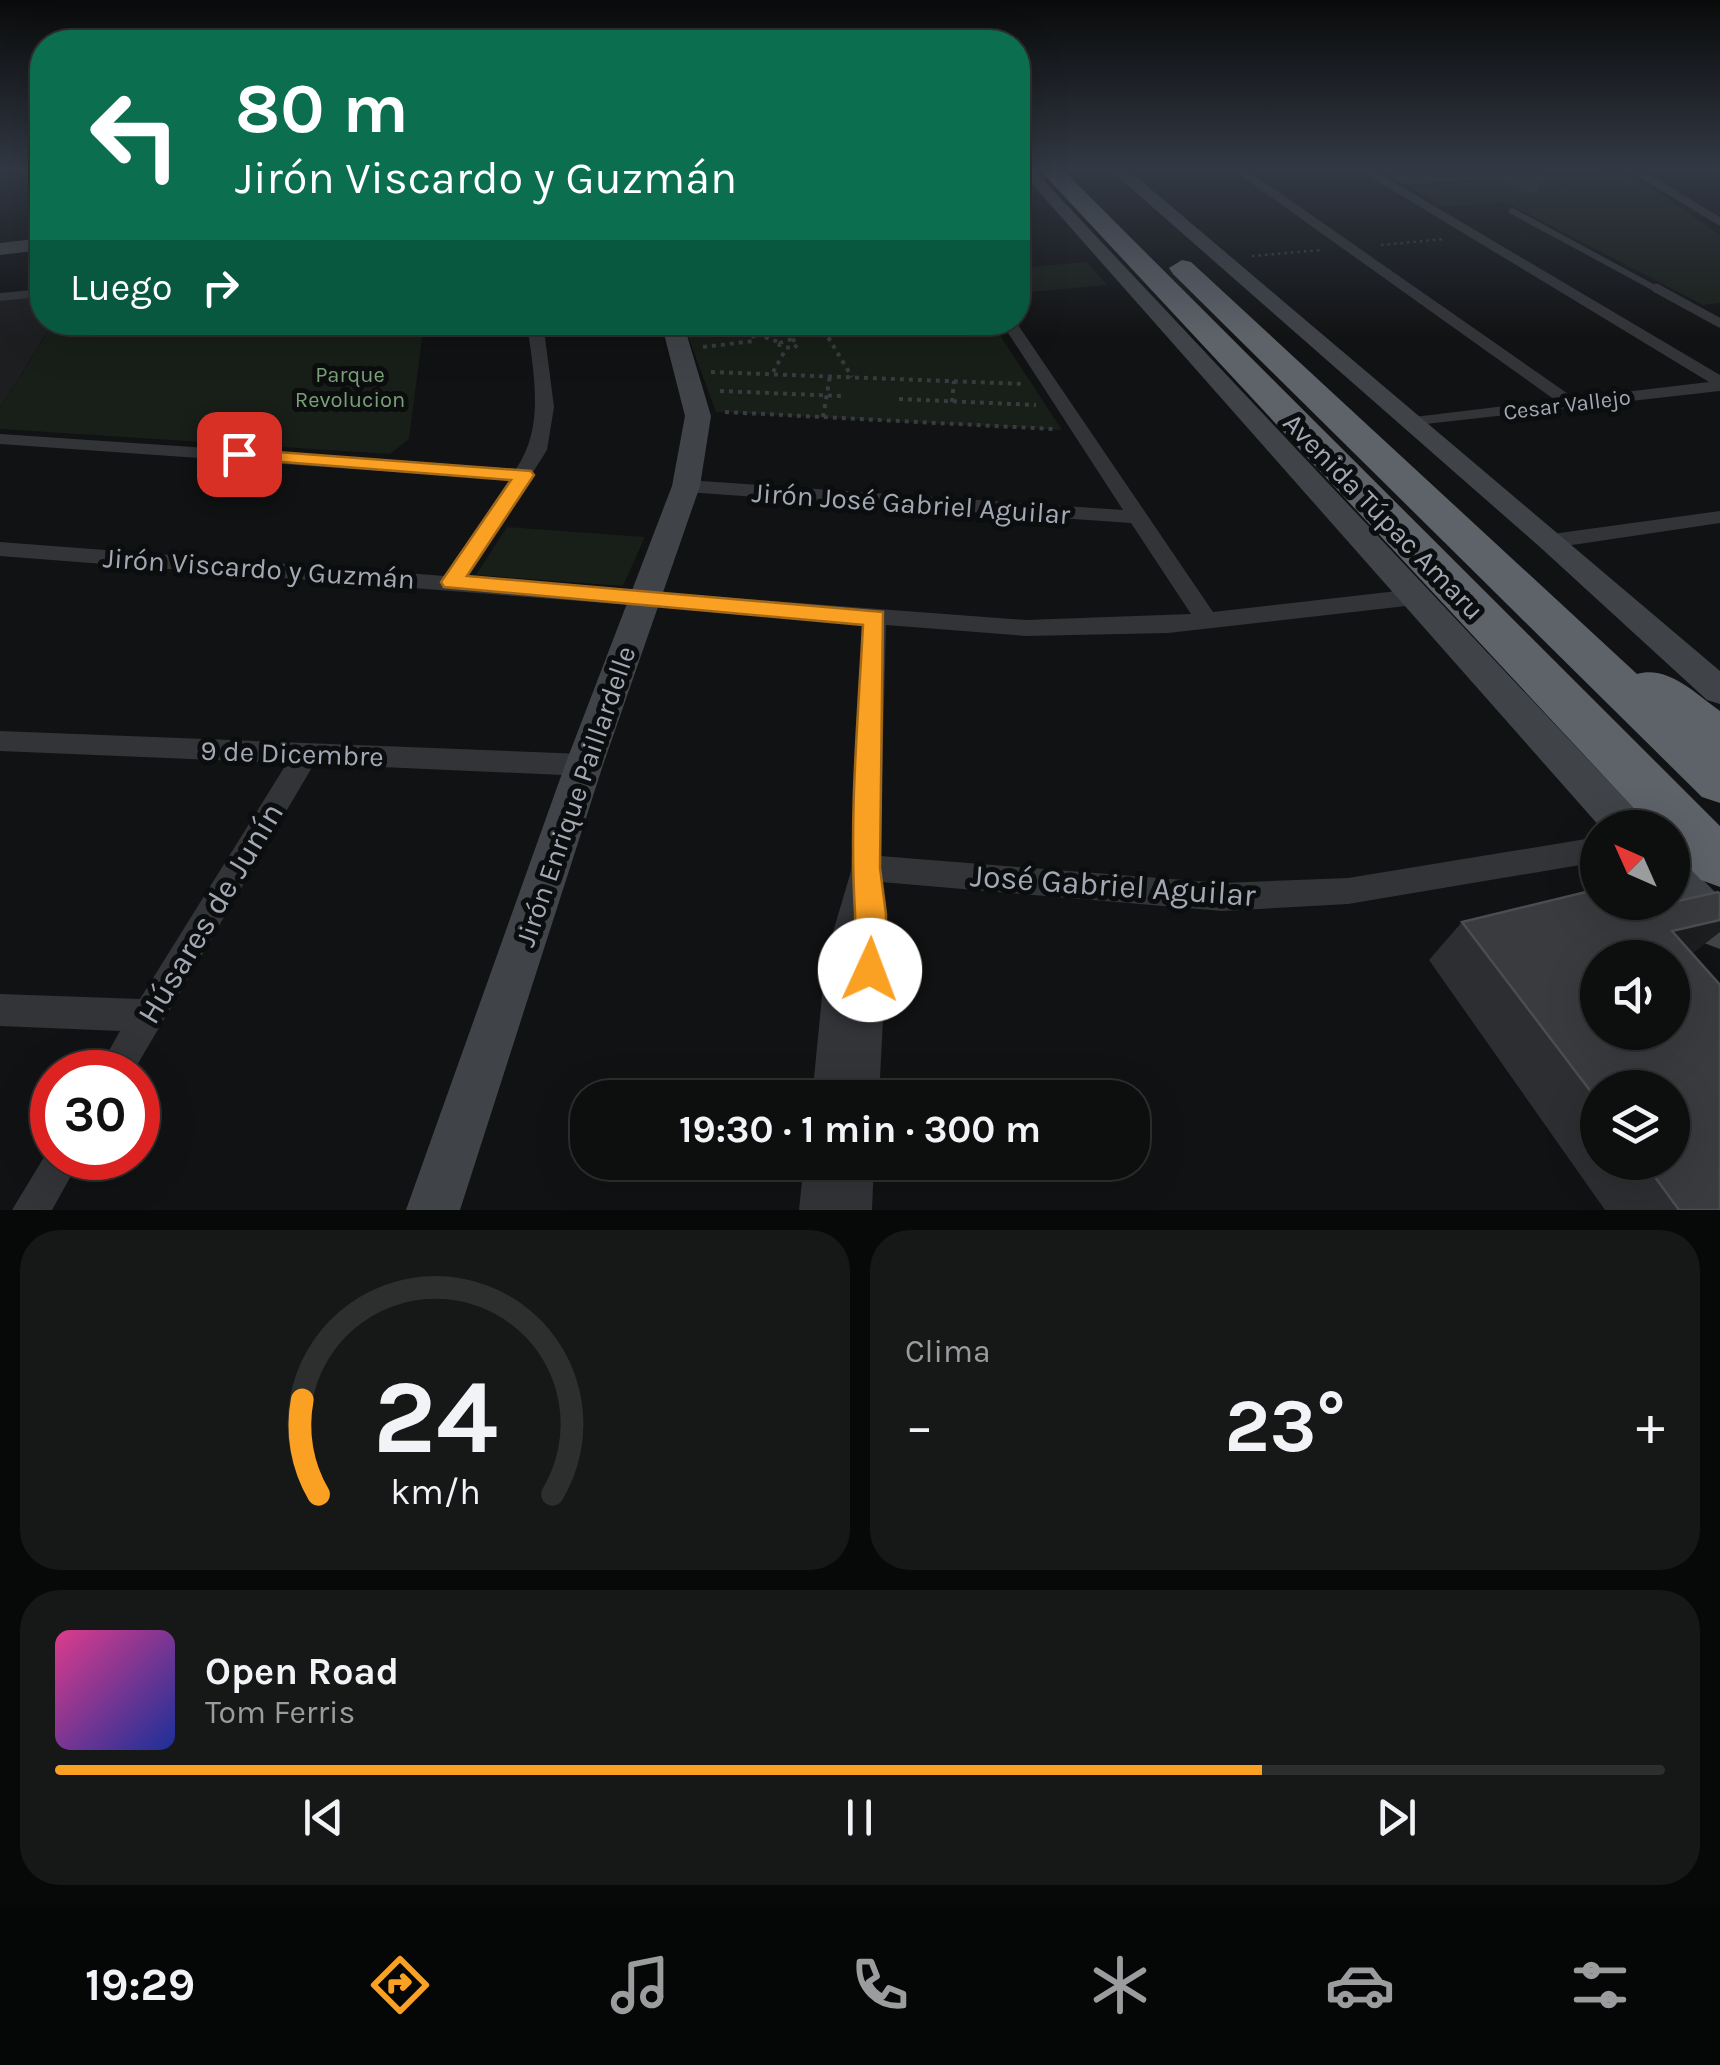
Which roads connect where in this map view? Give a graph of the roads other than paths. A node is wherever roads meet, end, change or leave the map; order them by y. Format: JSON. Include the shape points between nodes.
{"nodes":[{"id":1,"x":1112,"y":224,"type":"edge"},
{"id":2,"x":1118,"y":224,"type":"edge"},
{"id":3,"x":1125,"y":224,"type":"edge"},
{"id":4,"x":1142,"y":224,"type":"edge"},
{"id":5,"x":1317,"y":224,"type":"edge"},
{"id":6,"x":1456,"y":224,"type":"edge"},
{"id":7,"x":1537,"y":224,"type":"edge"},
{"id":8,"x":30,"y":232,"type":"edge"},
{"id":9,"x":0,"y":235,"type":"edge"},
{"id":10,"x":30,"y":245,"type":"edge"},
{"id":11,"x":0,"y":248,"type":"edge"},
{"id":12,"x":30,"y":294,"type":"edge"},
{"id":13,"x":0,"y":297,"type":"edge"},
{"id":14,"x":1720,"y":323,"type":"edge"},
{"id":15,"x":537,"y":335,"type":"edge"},
{"id":16,"x":684,"y":335,"type":"edge"},
{"id":17,"x":1017,"y":335,"type":"edge"},
{"id":18,"x":1720,"y":384,"type":"edge"},
{"id":19,"x":1570,"y":402,"type":"junction"},
{"id":20,"x":1414,"y":422,"type":"junction"},
{"id":21,"x":10,"y":440,"type":"edge"},
{"id":22,"x":0,"y":455,"type":"edge"},
{"id":23,"x":524,"y":475,"type":"junction"},
{"id":24,"x":686,"y":486,"type":"junction"},
{"id":25,"x":1720,"y":517,"type":"edge"},
{"id":26,"x":1136,"y":518,"type":"junction"},
{"id":27,"x":1552,"y":541,"type":"junction"},
{"id":28,"x":0,"y":548,"type":"edge"},
{"id":29,"x":452,"y":582,"type":"junction"},
{"id":30,"x":1415,"y":597,"type":"junction"},
{"id":31,"x":644,"y":601,"type":"junction"},
{"id":32,"x":1534,"y":605,"type":"junction"},
{"id":33,"x":875,"y":618,"type":"junction"},
{"id":34,"x":1207,"y":621,"type":"junction"},
{"id":35,"x":1720,"y":691,"type":"edge"},
{"id":36,"x":1720,"y":736,"type":"edge"},
{"id":37,"x":0,"y":741,"type":"edge"},
{"id":38,"x":307,"y":753,"type":"junction"},
{"id":39,"x":584,"y":764,"type":"junction"},
{"id":40,"x":1720,"y":782,"type":"edge"},
{"id":41,"x":1610,"y":810,"type":"edge"},
{"id":42,"x":1580,"y":852,"type":"edge"},
{"id":43,"x":1720,"y":863,"type":"edge"},
{"id":44,"x":865,"y":868,"type":"junction"},
{"id":45,"x":1690,"y":896,"type":"edge"},
{"id":46,"x":1720,"y":928,"type":"edge"},
{"id":47,"x":0,"y":1010,"type":"edge"},
{"id":48,"x":148,"y":1016,"type":"junction"},
{"id":49,"x":127,"y":1050,"type":"edge"},
{"id":50,"x":831,"y":1080,"type":"edge"},
{"id":51,"x":861,"y":1080,"type":"edge"},
{"id":52,"x":49,"y":1180,"type":"edge"},
{"id":53,"x":820,"y":1180,"type":"edge"},
{"id":54,"x":855,"y":1180,"type":"edge"},
{"id":55,"x":31,"y":1210,"type":"edge"},
{"id":56,"x":432,"y":1210,"type":"edge"},
{"id":57,"x":818,"y":1210,"type":"edge"},
{"id":58,"x":853,"y":1210,"type":"edge"}],
"edges":[{"from":1,"to":30,"type":"main road","name":"Avenida Túpac Amaru"},
{"from":2,"to":43,"type":"highway","name":"Avenida Túpac Amaru"},
{"from":3,"to":32,"type":"highway","name":"Avenida Túpac Amaru"},
{"from":4,"to":20,"type":"main road"},
{"from":5,"to":19,"type":"street"},
{"from":6,"to":18,"type":"street"},
{"from":7,"to":14,"type":"lane"},
{"from":8,"to":9,"type":"main road"},
{"from":10,"to":11,"type":"main road"},
{"from":12,"to":13,"type":"street"},
{"from":15,"to":23,"type":"street","via":[[545,407],[538,450]]},
{"from":16,"to":24,"type":"main road","name":"Jirón Enrique Paillardelle","via":[[704,400]]},
{"from":17,"to":26,"type":"street"},
{"from":18,"to":19,"type":"street","name":"Cesar Vallejo"},
{"from":19,"to":20,"type":"street","name":"Cesar Vallejo"},
{"from":20,"to":27,"type":"main road"},
{"from":21,"to":22,"type":"street"},
{"from":21,"to":23,"type":"street"},
{"from":23,"to":29,"type":"street"},
{"from":24,"to":26,"type":"street","name":"Jirón José Gabriel Aguilar"},
{"from":24,"to":31,"type":"main road","name":"Jirón Enrique Paillardelle"},
{"from":25,"to":27,"type":"street"},
{"from":26,"to":34,"type":"street"},
{"from":27,"to":35,"type":"main road"},
{"from":28,"to":29,"type":"street","name":"Jirón Viscardo y Guzmán"},
{"from":29,"to":31,"type":"street","name":"Jirón Viscardo y Guzmán"},
{"from":30,"to":34,"type":"street","name":"Jirón Viscardo y Guzmán"},
{"from":30,"to":41,"type":"main road","name":"Avenida Túpac Amaru"},
{"from":31,"to":33,"type":"street","name":"Jirón Viscardo y Guzmán"},
{"from":31,"to":39,"type":"main road","name":"Jirón Enrique Paillardelle"},
{"from":32,"to":36,"type":"highway"},
{"from":32,"to":40,"type":"highway","name":"Avenida Túpac Amaru"},
{"from":33,"to":34,"type":"street","name":"Jirón Viscardo y Guzmán","via":[[1077,630]]},
{"from":33,"to":44,"type":"street"},
{"from":37,"to":38,"type":"street","name":"9 de Dicembre"},
{"from":38,"to":39,"type":"street","name":"9 de Dicembre"},
{"from":38,"to":48,"type":"street","name":"Húsares de Junín"},
{"from":39,"to":56,"type":"main road","name":"Jirón Enrique Paillardelle"},
{"from":42,"to":44,"type":"street","name":"José Gabriel Aguilar","via":[[1348,891],[1222,897]]},
{"from":44,"to":50,"type":"street","via":[[842,956]]},
{"from":44,"to":51,"type":"street","via":[[871,941]]},
{"from":45,"to":46,"type":"main road"},
{"from":47,"to":48,"type":"street"},
{"from":48,"to":49,"type":"street","name":"Húsares de Junín"},
{"from":52,"to":55,"type":"street"},
{"from":53,"to":57,"type":"street"},
{"from":54,"to":58,"type":"street"}]}
